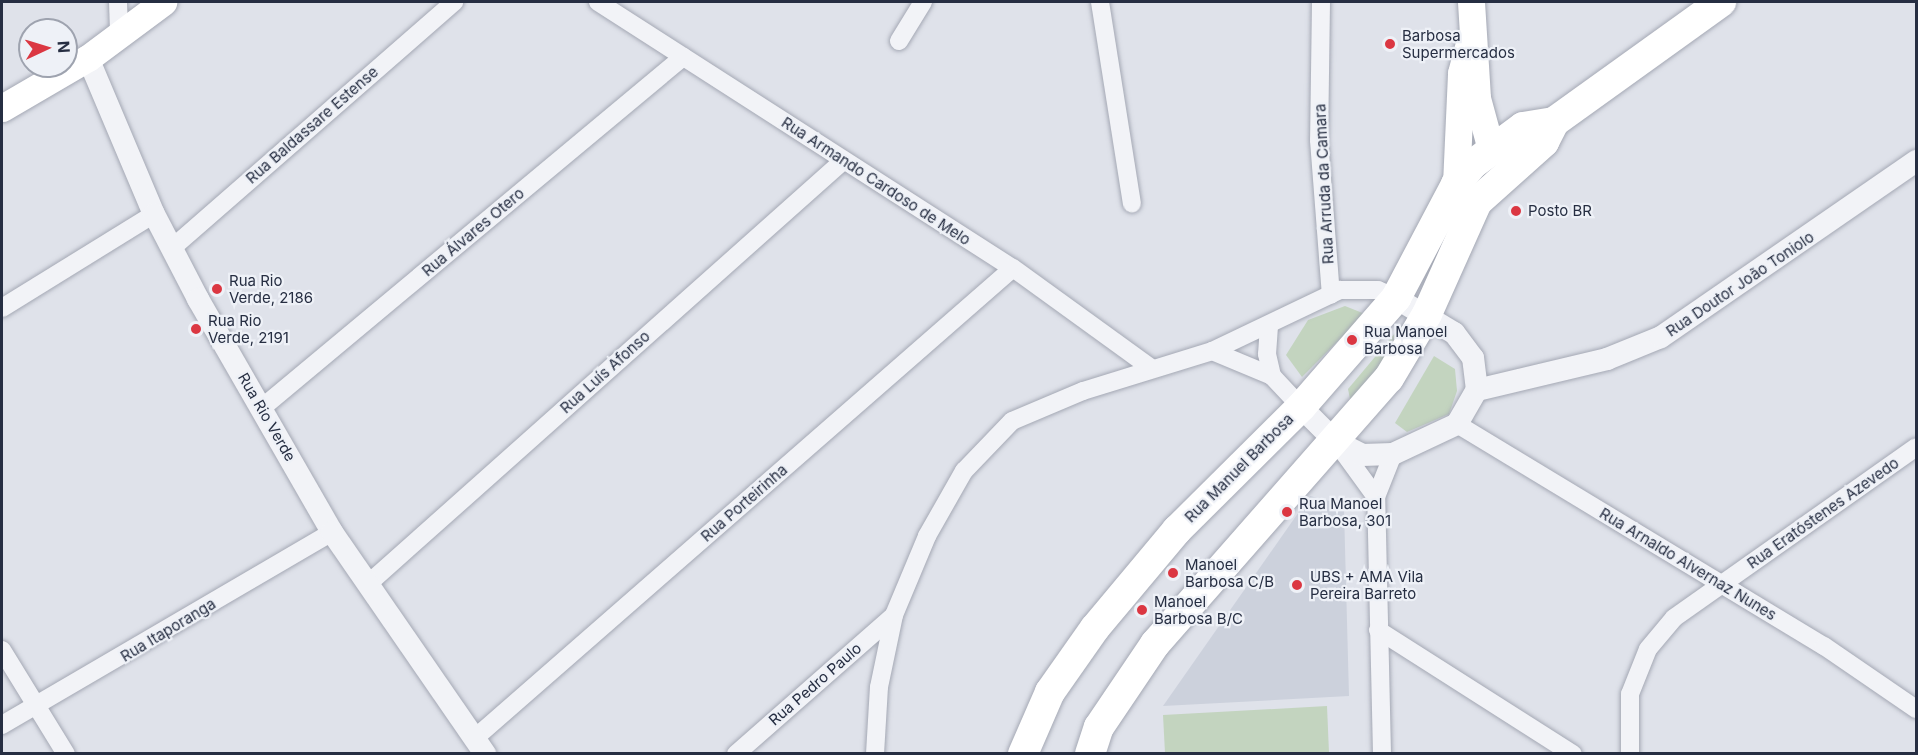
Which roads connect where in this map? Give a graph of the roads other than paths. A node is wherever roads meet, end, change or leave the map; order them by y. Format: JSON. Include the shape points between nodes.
{"nodes":[{"id":1,"x":118,"y":2,"type":"edge"},
{"id":2,"x":163,"y":2,"type":"edge"},
{"id":3,"x":454,"y":2,"type":"edge"},
{"id":4,"x":598,"y":2,"type":"edge"},
{"id":5,"x":923,"y":2,"type":"edge"},
{"id":6,"x":1100,"y":2,"type":"edge"},
{"id":7,"x":1322,"y":2,"type":"edge"},
{"id":8,"x":1472,"y":2,"type":"edge"},
{"id":9,"x":1721,"y":2,"type":"edge"},
{"id":10,"x":119,"y":34,"type":"junction"},
{"id":11,"x":1471,"y":36,"type":"junction"},
{"id":12,"x":899,"y":41,"type":"dead end"},
{"id":13,"x":683,"y":57,"type":"junction"},
{"id":14,"x":88,"y":58,"type":"junction"},
{"id":15,"x":2,"y":108,"type":"edge"},
{"id":16,"x":1554,"y":122,"type":"junction"},
{"id":17,"x":1490,"y":146,"type":"junction"},
{"id":18,"x":843,"y":161,"type":"junction"},
{"id":19,"x":1917,"y":161,"type":"edge"},
{"id":20,"x":1456,"y":184,"type":"junction"},
{"id":21,"x":1489,"y":185,"type":"junction"},
{"id":22,"x":1132,"y":203,"type":"dead end"},
{"id":23,"x":154,"y":214,"type":"junction"},
{"id":24,"x":171,"y":249,"type":"junction"},
{"id":25,"x":1013,"y":268,"type":"junction"},
{"id":26,"x":1331,"y":295,"type":"junction"},
{"id":27,"x":1396,"y":298,"type":"junction"},
{"id":28,"x":2,"y":308,"type":"edge"},
{"id":29,"x":1427,"y":314,"type":"junction"},
{"id":30,"x":1269,"y":326,"type":"junction"},
{"id":31,"x":1212,"y":351,"type":"junction"},
{"id":32,"x":1150,"y":368,"type":"junction"},
{"id":33,"x":1272,"y":376,"type":"junction"},
{"id":34,"x":1477,"y":390,"type":"junction"},
{"id":35,"x":263,"y":407,"type":"junction"},
{"id":36,"x":1301,"y":407,"type":"junction"},
{"id":37,"x":1457,"y":424,"type":"junction"},
{"id":38,"x":1335,"y":441,"type":"junction"},
{"id":39,"x":1917,"y":447,"type":"edge"},
{"id":40,"x":1393,"y":454,"type":"junction"},
{"id":41,"x":1376,"y":496,"type":"junction"},
{"id":42,"x":332,"y":532,"type":"junction"},
{"id":43,"x":368,"y":584,"type":"junction"},
{"id":44,"x":1720,"y":586,"type":"junction"},
{"id":45,"x":894,"y":615,"type":"junction"},
{"id":46,"x":1378,"y":630,"type":"junction"},
{"id":47,"x":2,"y":650,"type":"edge"},
{"id":48,"x":36,"y":708,"type":"junction"},
{"id":49,"x":1916,"y":708,"type":"edge"},
{"id":50,"x":2,"y":725,"type":"edge"},
{"id":51,"x":480,"y":746,"type":"edge"},
{"id":52,"x":66,"y":753,"type":"edge"},
{"id":53,"x":736,"y":753,"type":"edge"},
{"id":54,"x":875,"y":753,"type":"edge"},
{"id":55,"x":1023,"y":753,"type":"edge"},
{"id":56,"x":1090,"y":753,"type":"edge"},
{"id":57,"x":1382,"y":753,"type":"edge"},
{"id":58,"x":1573,"y":753,"type":"edge"},
{"id":59,"x":1630,"y":753,"type":"edge"}],
"edges":[{"from":1,"to":10,"type":"street"},
{"from":2,"to":10,"type":"main road"},
{"from":3,"to":24,"type":"street","name":"Rua Baldassare Estense"},
{"from":4,"to":13,"type":"street","name":"Rua Armando Cardoso de Melo"},
{"from":5,"to":12,"type":"street"},
{"from":6,"to":22,"type":"street"},
{"from":7,"to":26,"type":"street","name":"Rua Arruda da Camara","via":[[1319,140]]},
{"from":8,"to":11,"type":"main road"},
{"from":9,"to":16,"type":"main road"},
{"from":10,"to":14,"type":"main road"},
{"from":11,"to":17,"type":"main road","via":[[1477,98]]},
{"from":11,"to":20,"type":"main road","via":[[1460,82]]},
{"from":13,"to":18,"type":"street","name":"Rua Armando Cardoso de Melo"},
{"from":13,"to":35,"type":"street","name":"Rua Álvares Otero"},
{"from":14,"to":15,"type":"main road"},
{"from":14,"to":23,"type":"street","name":"Rua Rio Verde"},
{"from":16,"to":17,"type":"main road","name":"Rua Manuel Barbosa","via":[[1523,127]]},
{"from":16,"to":21,"type":"main road","via":[[1544,142]]},
{"from":17,"to":20,"type":"main road","name":"Rua Manuel Barbosa"},
{"from":17,"to":21,"type":"main road"},
{"from":18,"to":25,"type":"street","name":"Rua Armando Cardoso de Melo"},
{"from":18,"to":43,"type":"street","name":"Rua Luís Afonso"},
{"from":19,"to":34,"type":"street","name":"Rua Doutor João Toniolo","via":[[1662,337],[1607,359]]},
{"from":20,"to":27,"type":"main road","name":"Rua Manuel Barbosa"},
{"from":21,"to":29,"type":"main road","via":[[1465,223]]},
{"from":23,"to":24,"type":"street","name":"Rua Rio Verde"},
{"from":23,"to":28,"type":"street"},
{"from":24,"to":35,"type":"street","name":"Rua Rio Verde"},
{"from":25,"to":32,"type":"street","name":"Rua Armando Cardoso de Melo"},
{"from":25,"to":51,"type":"street","name":"Rua Porteirinha"},
{"from":26,"to":27,"type":"street","via":[[1365,288]]},
{"from":26,"to":30,"type":"street"},
{"from":27,"to":29,"type":"street"},
{"from":27,"to":36,"type":"main road","name":"Rua Manuel Barbosa"},
{"from":29,"to":34,"type":"street","via":[[1464,343],[1473,358]]},
{"from":29,"to":38,"type":"main road","via":[[1389,378]]},
{"from":30,"to":31,"type":"street"},
{"from":30,"to":33,"type":"street","via":[[1267,354]]},
{"from":31,"to":32,"type":"street"},
{"from":31,"to":33,"type":"street"},
{"from":32,"to":45,"type":"street","via":[[1012,421],[964,471],[927,536]]},
{"from":33,"to":36,"type":"street"},
{"from":34,"to":37,"type":"street"},
{"from":35,"to":42,"type":"street","name":"Rua Rio Verde"},
{"from":36,"to":38,"type":"street"},
{"from":36,"to":55,"type":"main road","name":"Rua Manuel Barbosa","via":[[1177,530],[1095,628],[1050,692]]},
{"from":37,"to":40,"type":"street"},
{"from":37,"to":44,"type":"street","name":"Rua Arnaldo Alvernaz Nunes"},
{"from":38,"to":40,"type":"street","via":[[1362,454]]},
{"from":38,"to":41,"type":"street"},
{"from":38,"to":56,"type":"main road","via":[[1155,644],[1100,727]]},
{"from":39,"to":44,"type":"street","name":"Rua Eratóstenes Azevedo"},
{"from":40,"to":41,"type":"street"},
{"from":41,"to":46,"type":"street"},
{"from":42,"to":43,"type":"street","name":"Rua Rio Verde"},
{"from":42,"to":48,"type":"street","name":"Rua Itaporanga"},
{"from":43,"to":51,"type":"street","name":"Rua Rio Verde"},
{"from":44,"to":49,"type":"street","name":"Rua Arnaldo Alvernaz Nunes","via":[[1824,646]]},
{"from":44,"to":59,"type":"street","name":"Rua Eratóstenes Azevedo","via":[[1674,618],[1648,649],[1630,694]]},
{"from":45,"to":53,"type":"street","name":"Rua Pedro Paulo"},
{"from":45,"to":54,"type":"street","via":[[879,687]]},
{"from":46,"to":57,"type":"street"},
{"from":46,"to":58,"type":"street"},
{"from":47,"to":48,"type":"street"},
{"from":48,"to":50,"type":"street","name":"Rua Itaporanga"},
{"from":48,"to":52,"type":"street"}]}
